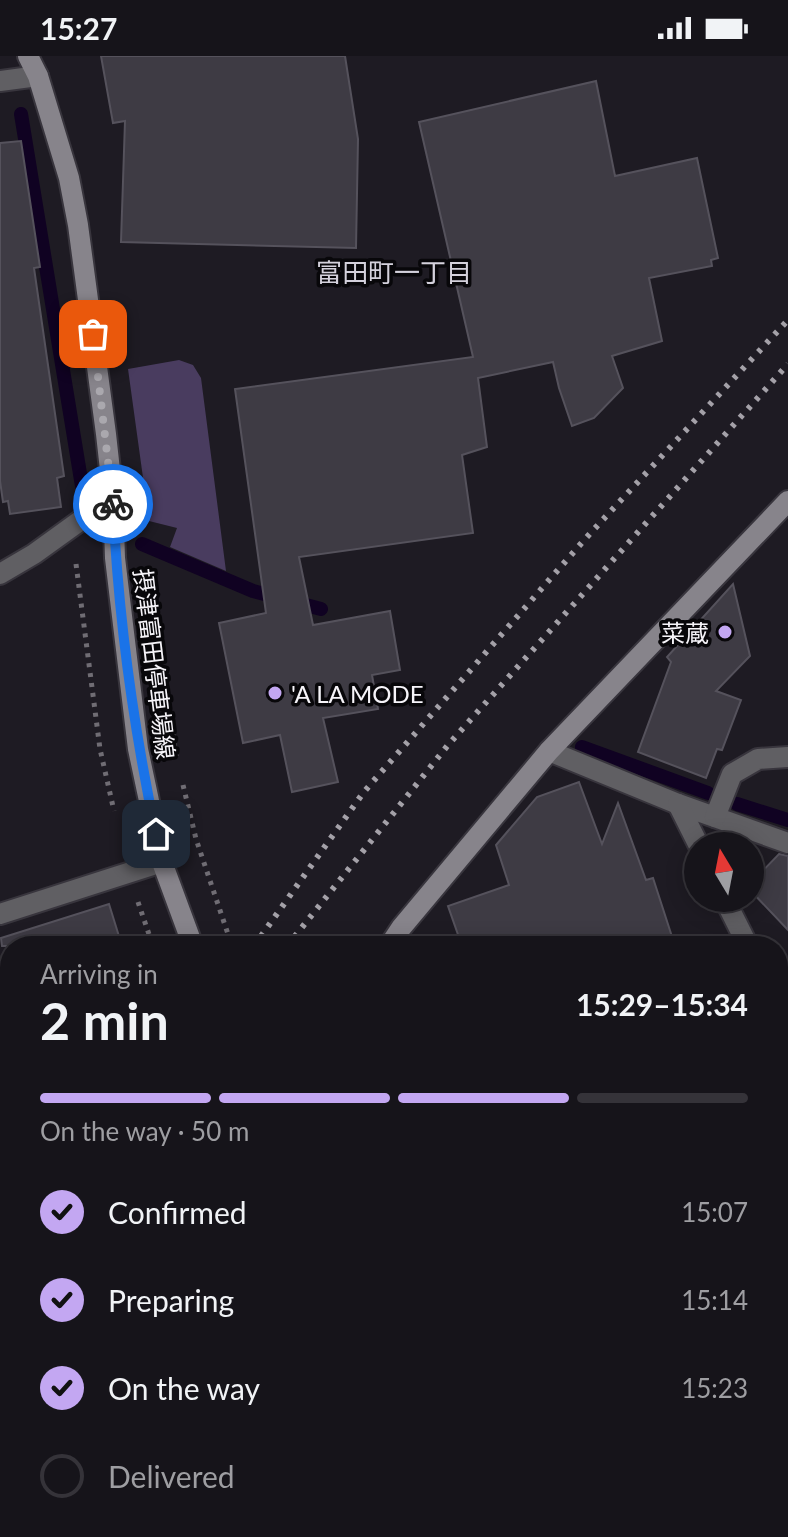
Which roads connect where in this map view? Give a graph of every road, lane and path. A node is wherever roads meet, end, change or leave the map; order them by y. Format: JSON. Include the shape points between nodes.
{"nodes":[{"id":1,"x":28,"y":56,"type":"edge"},
{"id":2,"x":38,"y":76,"type":"junction"},
{"id":3,"x":0,"y":81,"type":"edge"},
{"id":4,"x":113,"y":497,"type":"junction"},
{"id":5,"x":788,"y":501,"type":"edge"},
{"id":6,"x":0,"y":574,"type":"edge"},
{"id":7,"x":169,"y":705,"type":"dead end"},
{"id":8,"x":549,"y":751,"type":"junction"},
{"id":9,"x":788,"y":757,"type":"edge"},
{"id":10,"x":178,"y":765,"type":"dead end"},
{"id":11,"x":182,"y":780,"type":"dead end"},
{"id":12,"x":678,"y":804,"type":"junction"},
{"id":13,"x":715,"y":817,"type":"junction"},
{"id":14,"x":692,"y":832,"type":"edge"},
{"id":15,"x":788,"y":843,"type":"edge"},
{"id":16,"x":162,"y":862,"type":"junction"},
{"id":17,"x":731,"y":912,"type":"edge"},
{"id":18,"x":0,"y":914,"type":"edge"},
{"id":19,"x":189,"y":936,"type":"edge"},
{"id":20,"x":229,"y":936,"type":"edge"},
{"id":21,"x":396,"y":936,"type":"edge"},
{"id":22,"x":743,"y":936,"type":"edge"}],
"edges":[{"from":1,"to":2,"type":"main road","name":"摂津富田停車場線"},
{"from":2,"to":3,"type":"street"},
{"from":2,"to":4,"type":"main road","name":"摂津富田停車場線","via":[[72,194]]},
{"from":4,"to":6,"type":"street"},
{"from":4,"to":16,"type":"main road","name":"摂津富田停車場線","via":[[132,715]]},
{"from":5,"to":8,"type":"main road"},
{"from":7,"to":10,"type":"path"},
{"from":8,"to":12,"type":"street"},
{"from":8,"to":21,"type":"main road"},
{"from":9,"to":13,"type":"street","via":[[758,759],[732,774]]},
{"from":11,"to":20,"type":"path"},
{"from":12,"to":13,"type":"street"},
{"from":12,"to":14,"type":"street"},
{"from":13,"to":15,"type":"street"},
{"from":16,"to":18,"type":"street"},
{"from":16,"to":19,"type":"main road","name":"摂津富田停車場線"},
{"from":17,"to":22,"type":"street"}]}
